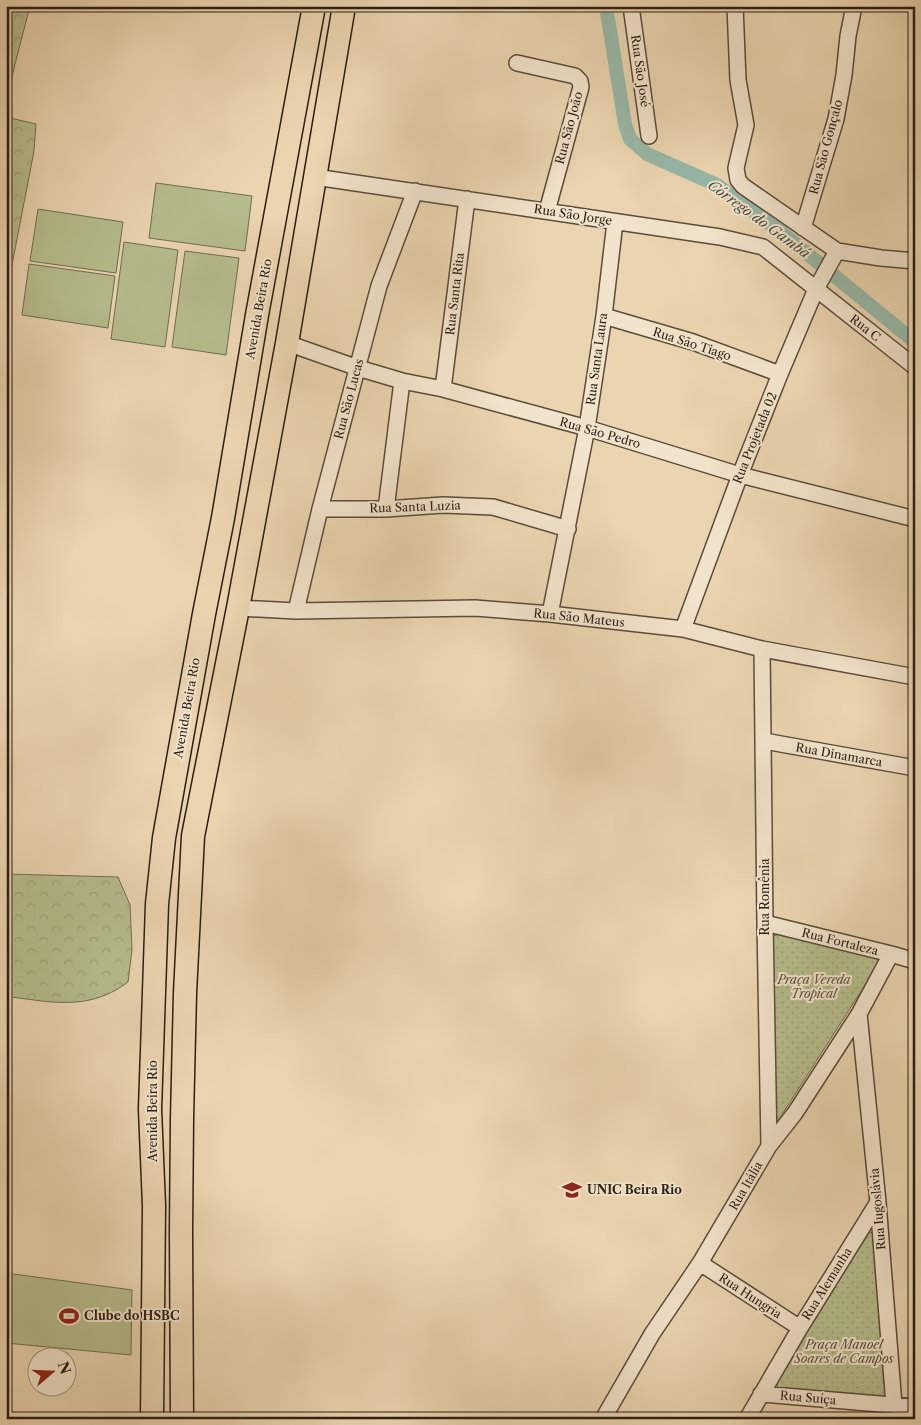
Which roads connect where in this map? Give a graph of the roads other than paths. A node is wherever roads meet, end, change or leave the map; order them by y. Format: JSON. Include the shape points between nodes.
{"nodes":[{"id":1,"x":314,"y":6,"type":"edge"},
{"id":2,"x":344,"y":6,"type":"edge"},
{"id":3,"x":631,"y":6,"type":"edge"},
{"id":4,"x":735,"y":6,"type":"edge"},
{"id":5,"x":854,"y":6,"type":"edge"},
{"id":6,"x":517,"y":63,"type":"dead end"},
{"id":7,"x":649,"y":136,"type":"dead end"},
{"id":8,"x":315,"y":177,"type":"junction"},
{"id":9,"x":415,"y":191,"type":"junction"},
{"id":10,"x":467,"y":199,"type":"junction"},
{"id":11,"x":547,"y":211,"type":"junction"},
{"id":12,"x":615,"y":222,"type":"junction"},
{"id":13,"x":803,"y":228,"type":"junction"},
{"id":14,"x":836,"y":254,"type":"junction"},
{"id":15,"x":915,"y":261,"type":"edge"},
{"id":16,"x":818,"y":285,"type":"junction"},
{"id":17,"x":257,"y":315,"type":"junction"},
{"id":18,"x":604,"y":316,"type":"junction"},
{"id":19,"x":288,"y":338,"type":"junction"},
{"id":20,"x":915,"y":367,"type":"edge"},
{"id":21,"x":358,"y":368,"type":"junction"},
{"id":22,"x":780,"y":374,"type":"junction"},
{"id":23,"x":402,"y":381,"type":"junction"},
{"id":24,"x":442,"y":389,"type":"junction"},
{"id":25,"x":587,"y":428,"type":"junction"},
{"id":26,"x":740,"y":474,"type":"junction"},
{"id":27,"x":320,"y":509,"type":"junction"},
{"id":28,"x":386,"y":509,"type":"junction"},
{"id":29,"x":223,"y":518,"type":"junction"},
{"id":30,"x":915,"y":519,"type":"edge"},
{"id":31,"x":568,"y":529,"type":"junction"},
{"id":32,"x":238,"y":608,"type":"junction"},
{"id":33,"x":296,"y":611,"type":"junction"},
{"id":34,"x":550,"y":614,"type":"junction"},
{"id":35,"x":683,"y":629,"type":"junction"},
{"id":36,"x":762,"y":649,"type":"junction"},
{"id":37,"x":915,"y":677,"type":"edge"},
{"id":38,"x":764,"y":741,"type":"junction"},
{"id":39,"x":915,"y":768,"type":"edge"},
{"id":40,"x":764,"y":923,"type":"junction"},
{"id":41,"x":891,"y":954,"type":"junction"},
{"id":42,"x":915,"y":962,"type":"edge"},
{"id":43,"x":859,"y":1014,"type":"junction"},
{"id":44,"x":153,"y":1072,"type":"junction"},
{"id":45,"x":184,"y":1083,"type":"junction"},
{"id":46,"x":150,"y":1109,"type":"junction"},
{"id":47,"x":182,"y":1119,"type":"junction"},
{"id":48,"x":769,"y":1146,"type":"junction"},
{"id":49,"x":878,"y":1202,"type":"junction"},
{"id":50,"x":700,"y":1263,"type":"junction"},
{"id":51,"x":800,"y":1328,"type":"junction"},
{"id":52,"x":761,"y":1394,"type":"junction"},
{"id":53,"x":894,"y":1405,"type":"junction"},
{"id":54,"x":915,"y":1407,"type":"edge"},
{"id":55,"x":152,"y":1419,"type":"edge"},
{"id":56,"x":182,"y":1419,"type":"edge"},
{"id":57,"x":603,"y":1419,"type":"edge"},
{"id":58,"x":746,"y":1419,"type":"edge"}],
"edges":[{"from":1,"to":17,"type":"main road","name":"Avenida Beira Rio"},
{"from":2,"to":8,"type":"main road"},
{"from":3,"to":7,"type":"street","name":"Rua São José"},
{"from":4,"to":13,"type":"street","via":[[738,80],[746,125],[736,168],[738,180]]},
{"from":5,"to":13,"type":"street","name":"Rua São Gonçalo","via":[[836,119]]},
{"from":6,"to":11,"type":"street","name":"Rua São João","via":[[575,76],[580,80],[581,87]]},
{"from":8,"to":9,"type":"street","name":"Rua São Jorge"},
{"from":8,"to":19,"type":"main road"},
{"from":9,"to":10,"type":"street","name":"Rua São Jorge"},
{"from":9,"to":21,"type":"street","name":"Rua São Lucas","via":[[379,286]]},
{"from":10,"to":11,"type":"street","name":"Rua São Jorge"},
{"from":10,"to":24,"type":"street","name":"Rua Santa Rita"},
{"from":11,"to":12,"type":"street","name":"Rua São Jorge"},
{"from":12,"to":16,"type":"street","name":"Rua São Jorge","via":[[720,237],[763,247]]},
{"from":12,"to":18,"type":"street","name":"Rua Santa Laura"},
{"from":13,"to":14,"type":"street"},
{"from":14,"to":15,"type":"street"},
{"from":14,"to":16,"type":"street","name":"Rua Projetada 02"},
{"from":16,"to":20,"type":"street","name":"Rua C"},
{"from":16,"to":22,"type":"street","name":"Rua Projetada 02"},
{"from":17,"to":19,"type":"main road","via":[[268,313],[273,316]]},
{"from":17,"to":29,"type":"main road","name":"Avenida Beira Rio"},
{"from":18,"to":22,"type":"street","name":"Rua São Tiago","via":[[693,342]]},
{"from":18,"to":25,"type":"street","name":"Rua Santa Laura"},
{"from":19,"to":21,"type":"street","name":"Rua São Pedro"},
{"from":19,"to":32,"type":"main road"},
{"from":21,"to":23,"type":"street","name":"Rua São Pedro"},
{"from":21,"to":27,"type":"street","name":"Rua São Lucas"},
{"from":22,"to":26,"type":"street","name":"Rua Projetada 02"},
{"from":23,"to":24,"type":"street","name":"Rua São Pedro"},
{"from":23,"to":28,"type":"street"},
{"from":24,"to":25,"type":"street","name":"Rua São Pedro"},
{"from":25,"to":26,"type":"street","name":"Rua São Pedro"},
{"from":25,"to":31,"type":"street","name":"Rua Santa Laura"},
{"from":26,"to":30,"type":"street","name":"Rua São Pedro"},
{"from":26,"to":35,"type":"street","name":"Rua Projetada 02"},
{"from":27,"to":28,"type":"street","name":"Rua Santa Luzia"},
{"from":27,"to":33,"type":"street","name":"Rua São Lucas"},
{"from":28,"to":31,"type":"street","name":"Rua Santa Luzia","via":[[443,504],[493,507]]},
{"from":29,"to":32,"type":"main road","via":[[222,588],[227,600]]},
{"from":29,"to":44,"type":"main road","name":"Avenida Beira Rio","via":[[164,838],[157,904]]},
{"from":31,"to":34,"type":"street","name":"Rua Santa Laura"},
{"from":32,"to":33,"type":"street","name":"Rua São Mateus"},
{"from":32,"to":45,"type":"main road","via":[[193,836]]},
{"from":33,"to":34,"type":"street","name":"Rua São Mateus","via":[[475,608]]},
{"from":34,"to":35,"type":"street","name":"Rua São Mateus"},
{"from":35,"to":36,"type":"street","name":"Rua São Mateus"},
{"from":36,"to":37,"type":"street","name":"Rua São Mateus"},
{"from":36,"to":38,"type":"street","name":"Rua Romênia"},
{"from":38,"to":39,"type":"street","name":"Rua Dinamarca"},
{"from":38,"to":40,"type":"street","name":"Rua Romênia"},
{"from":40,"to":41,"type":"street","name":"Rua Fortaleza"},
{"from":40,"to":48,"type":"street","name":"Rua Romênia"},
{"from":41,"to":42,"type":"street","name":"Rua Fortaleza"},
{"from":41,"to":43,"type":"street","name":"Rua Itália"},
{"from":43,"to":48,"type":"street","name":"Rua Itália","via":[[795,1113]]},
{"from":43,"to":49,"type":"street","name":"Rua Iugoslávia"},
{"from":44,"to":45,"type":"main road","via":[[165,1086],[172,1088]]},
{"from":44,"to":46,"type":"main road","name":"Avenida Beira Rio"},
{"from":45,"to":47,"type":"main road"},
{"from":46,"to":47,"type":"main road","via":[[168,1104]]},
{"from":46,"to":55,"type":"main road","name":"Avenida Beira Rio","via":[[154,1206]]},
{"from":47,"to":56,"type":"main road"},
{"from":48,"to":50,"type":"street","name":"Rua Itália"},
{"from":49,"to":51,"type":"street","name":"Rua Alemanha"},
{"from":49,"to":53,"type":"street","name":"Rua Iugoslávia"},
{"from":50,"to":51,"type":"street","name":"Rua Hungria"},
{"from":50,"to":57,"type":"street","name":"Rua Itália","via":[[652,1334]]},
{"from":51,"to":52,"type":"street","name":"Rua Alemanha"},
{"from":52,"to":53,"type":"street","name":"Rua Suíça"},
{"from":52,"to":58,"type":"street","name":"Rua Alemanha"},
{"from":53,"to":54,"type":"street","name":"Rua Suíça"}]}
